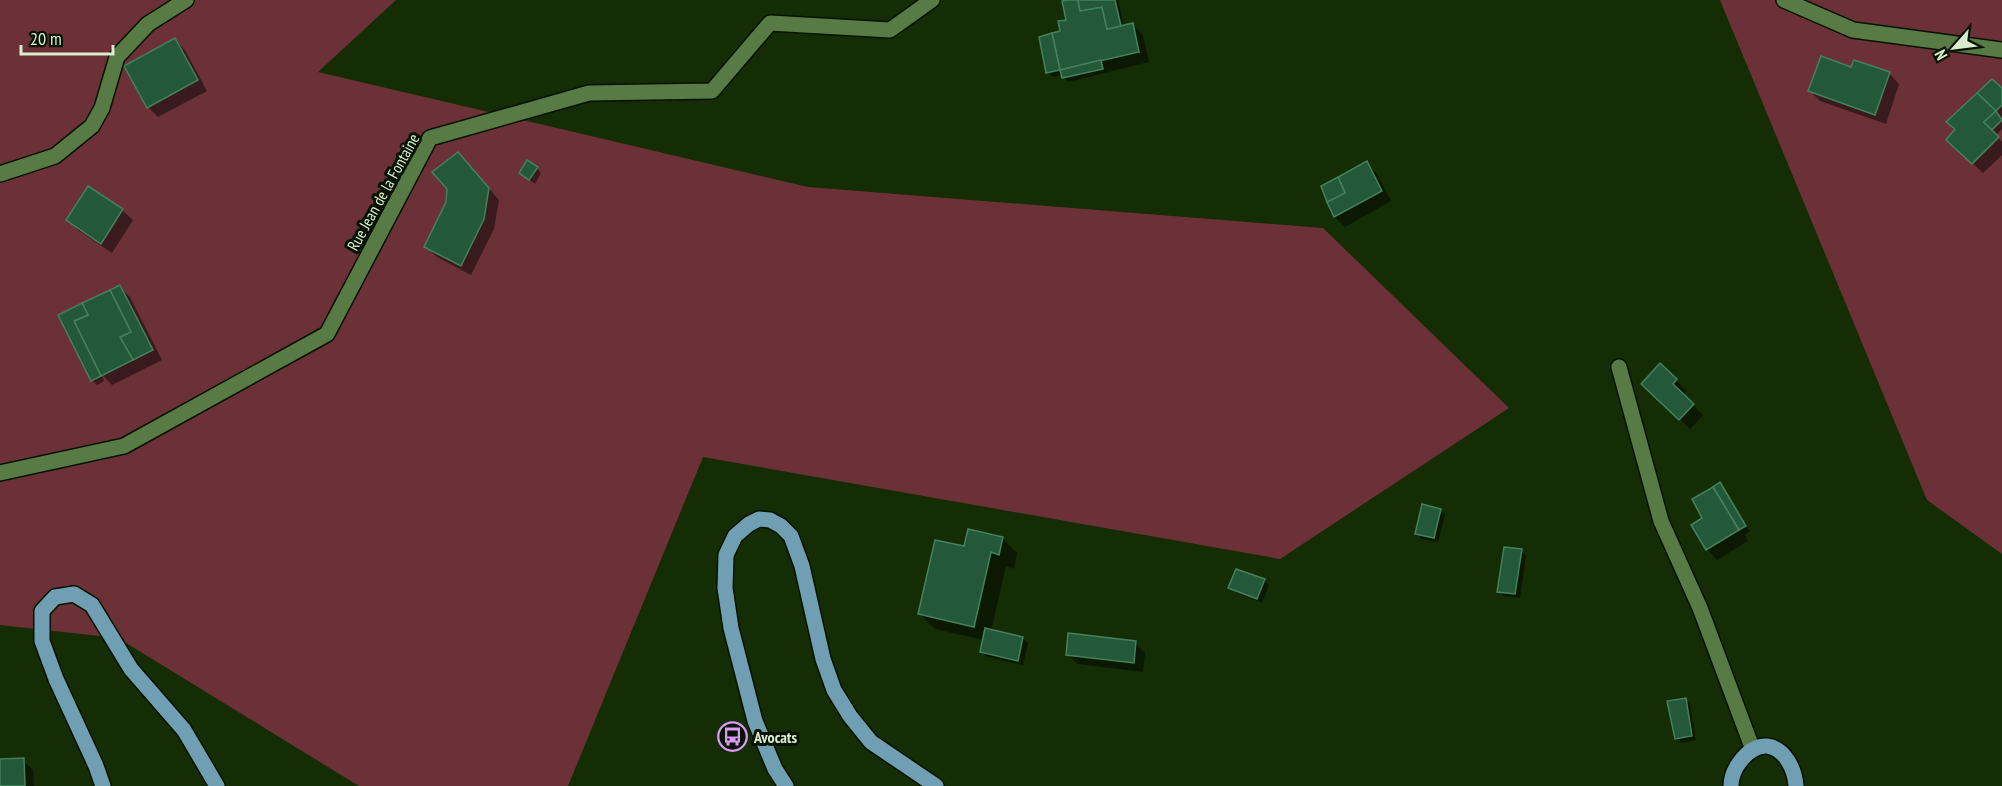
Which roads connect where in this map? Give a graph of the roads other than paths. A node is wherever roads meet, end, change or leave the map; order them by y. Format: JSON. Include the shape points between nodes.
{"nodes":[{"id":1,"x":186,"y":0,"type":"edge"},
{"id":2,"x":932,"y":0,"type":"edge"},
{"id":3,"x":1784,"y":0,"type":"edge"},
{"id":4,"x":2002,"y":50,"type":"edge"},
{"id":5,"x":0,"y":174,"type":"edge"},
{"id":6,"x":1619,"y":367,"type":"dead end"},
{"id":7,"x":0,"y":473,"type":"edge"},
{"id":8,"x":1753,"y":750,"type":"junction"},
{"id":9,"x":103,"y":786,"type":"edge"},
{"id":10,"x":217,"y":786,"type":"edge"},
{"id":11,"x":786,"y":786,"type":"edge"},
{"id":12,"x":936,"y":786,"type":"edge"},
{"id":13,"x":1731,"y":786,"type":"edge"},
{"id":14,"x":1796,"y":786,"type":"edge"}],
"edges":[{"from":1,"to":5,"type":"street","via":[[148,24],[117,57],[102,108],[92,126],[55,156]]},
{"from":2,"to":7,"type":"street","name":"Rue Jean de la Fontaine","via":[[890,30],[770,23],[712,91],[589,93],[430,138],[327,334],[124,447]]},
{"from":3,"to":4,"type":"street","via":[[1853,30]]},
{"from":6,"to":8,"type":"street","via":[[1661,521],[1700,608]]},
{"from":8,"to":13,"type":"main road","via":[[1739,763]]},
{"from":8,"to":14,"type":"main road","via":[[1766,746],[1779,751],[1791,764]]},
{"from":9,"to":10,"type":"main road","via":[[42,641],[42,611],[55,597],[74,594],[92,605],[131,669],[184,730]]},
{"from":11,"to":12,"type":"main road","via":[[755,721],[725,588],[726,555],[735,536],[759,519],[770,520],[791,536],[802,566],[823,659],[834,690],[850,716],[871,742]]}]}
